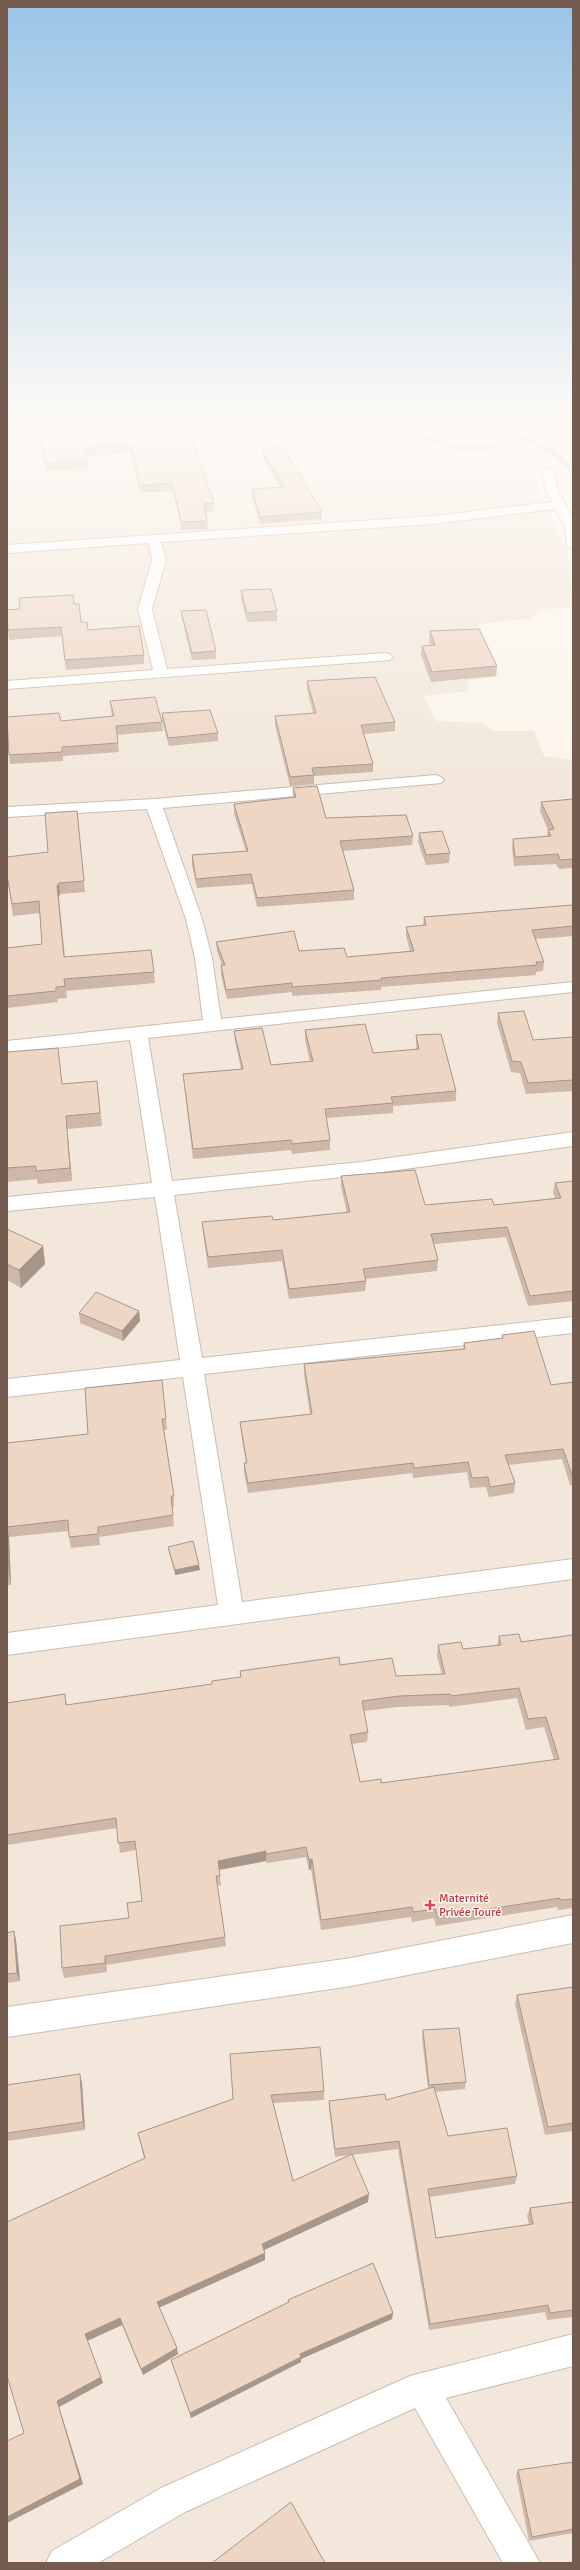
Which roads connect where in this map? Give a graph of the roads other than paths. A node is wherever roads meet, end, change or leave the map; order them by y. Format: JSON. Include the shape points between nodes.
{"nodes":[{"id":1,"x":199,"y":536,"type":"edge"},
{"id":2,"x":571,"y":536,"type":"edge"},
{"id":3,"x":154,"y":539,"type":"junction"},
{"id":4,"x":573,"y":546,"type":"edge"},
{"id":5,"x":7,"y":549,"type":"edge"},
{"id":6,"x":385,"y":657,"type":"dead end"},
{"id":7,"x":161,"y":673,"type":"junction"},
{"id":8,"x":7,"y":685,"type":"edge"},
{"id":9,"x":436,"y":780,"type":"dead end"},
{"id":10,"x":154,"y":804,"type":"junction"},
{"id":11,"x":7,"y":812,"type":"edge"},
{"id":12,"x":573,"y":988,"type":"edge"},
{"id":13,"x":213,"y":1025,"type":"junction"},
{"id":14,"x":138,"y":1032,"type":"junction"},
{"id":15,"x":7,"y":1047,"type":"edge"},
{"id":16,"x":573,"y":1139,"type":"edge"},
{"id":17,"x":164,"y":1189,"type":"junction"},
{"id":18,"x":7,"y":1204,"type":"edge"},
{"id":19,"x":573,"y":1325,"type":"edge"},
{"id":20,"x":192,"y":1366,"type":"junction"},
{"id":21,"x":7,"y":1388,"type":"edge"},
{"id":22,"x":573,"y":1569,"type":"edge"},
{"id":23,"x":232,"y":1614,"type":"junction"},
{"id":24,"x":7,"y":1644,"type":"edge"},
{"id":25,"x":573,"y":1929,"type":"edge"},
{"id":26,"x":7,"y":2022,"type":"edge"},
{"id":27,"x":573,"y":2350,"type":"edge"},
{"id":28,"x":422,"y":2388,"type":"junction"},
{"id":29,"x":64,"y":2563,"type":"edge"},
{"id":30,"x":522,"y":2563,"type":"edge"}],
"edges":[{"from":1,"to":3,"type":"street"},
{"from":2,"to":4,"type":"street"},
{"from":3,"to":5,"type":"street"},
{"from":3,"to":7,"type":"street","via":[[159,560],[145,610]]},
{"from":6,"to":7,"type":"street"},
{"from":7,"to":8,"type":"street"},
{"from":9,"to":10,"type":"street"},
{"from":10,"to":11,"type":"street"},
{"from":10,"to":13,"type":"street","via":[[159,826],[194,919],[207,973]]},
{"from":12,"to":13,"type":"street"},
{"from":13,"to":14,"type":"street"},
{"from":14,"to":15,"type":"street"},
{"from":14,"to":17,"type":"street"},
{"from":16,"to":17,"type":"street","via":[[507,1150]]},
{"from":17,"to":18,"type":"street"},
{"from":17,"to":20,"type":"street"},
{"from":19,"to":20,"type":"street"},
{"from":20,"to":21,"type":"street"},
{"from":20,"to":23,"type":"street"},
{"from":22,"to":23,"type":"street"},
{"from":23,"to":24,"type":"street"},
{"from":25,"to":26,"type":"street","via":[[351,1972]]},
{"from":27,"to":28,"type":"street"},
{"from":28,"to":29,"type":"street","via":[[173,2500]]},
{"from":28,"to":30,"type":"street"}]}
